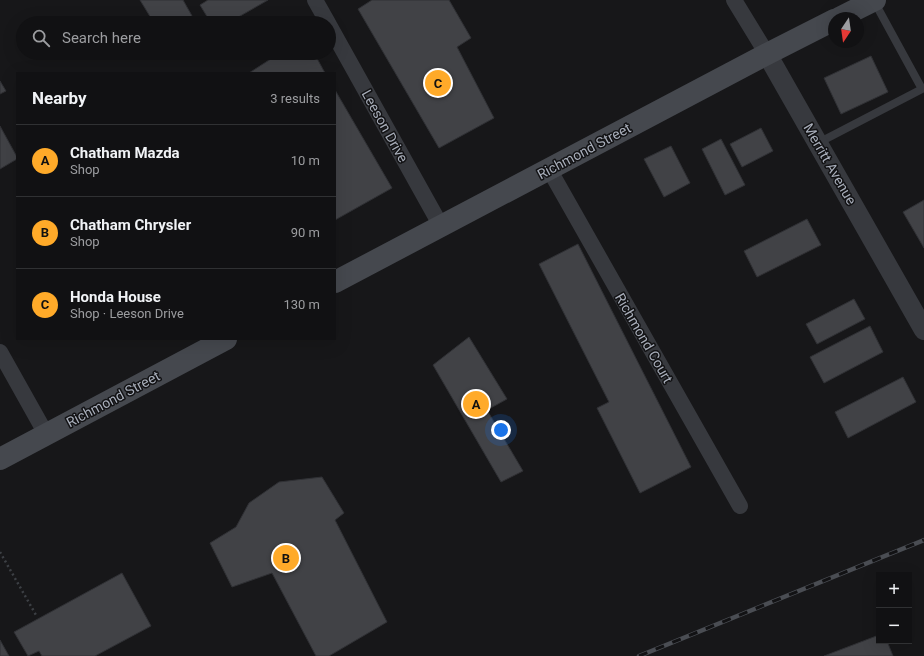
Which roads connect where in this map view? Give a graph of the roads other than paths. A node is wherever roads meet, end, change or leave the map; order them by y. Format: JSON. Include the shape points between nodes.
{"nodes":[{"id":1,"x":315,"y":0,"type":"edge"},
{"id":2,"x":734,"y":0,"type":"edge"},
{"id":3,"x":874,"y":0,"type":"edge"},
{"id":4,"x":851,"y":12,"type":"edge"},
{"id":5,"x":324,"y":16,"type":"edge"},
{"id":6,"x":828,"y":23,"type":"edge"},
{"id":7,"x":336,"y":38,"type":"edge"},
{"id":8,"x":767,"y":54,"type":"junction"},
{"id":9,"x":818,"y":143,"type":"junction"},
{"id":10,"x":549,"y":169,"type":"junction"},
{"id":11,"x":441,"y":226,"type":"junction"},
{"id":12,"x":336,"y":281,"type":"edge"},
{"id":13,"x":924,"y":330,"type":"edge"},
{"id":14,"x":224,"y":340,"type":"edge"},
{"id":15,"x":0,"y":352,"type":"edge"},
{"id":16,"x":46,"y":434,"type":"junction"},
{"id":17,"x":0,"y":459,"type":"edge"},
{"id":18,"x":740,"y":506,"type":"dead end"}],
"edges":[{"from":1,"to":5,"type":"street","name":"Leeson Drive"},
{"from":2,"to":8,"type":"street","name":"Merritt Avenue"},
{"from":3,"to":4,"type":"main road"},
{"from":3,"to":9,"type":"lane","via":[[922,89]]},
{"from":6,"to":8,"type":"main road","name":"Richmond Street"},
{"from":7,"to":11,"type":"street","name":"Leeson Drive"},
{"from":8,"to":9,"type":"street","name":"Merritt Avenue"},
{"from":8,"to":10,"type":"main road","name":"Richmond Street"},
{"from":9,"to":13,"type":"street","name":"Merritt Avenue"},
{"from":10,"to":11,"type":"main road","name":"Richmond Street"},
{"from":10,"to":18,"type":"street","name":"Richmond Court"},
{"from":11,"to":12,"type":"main road","name":"Richmond Street"},
{"from":14,"to":16,"type":"main road","name":"Richmond Street"},
{"from":15,"to":16,"type":"street"},
{"from":16,"to":17,"type":"main road","name":"Richmond Street"}]}
